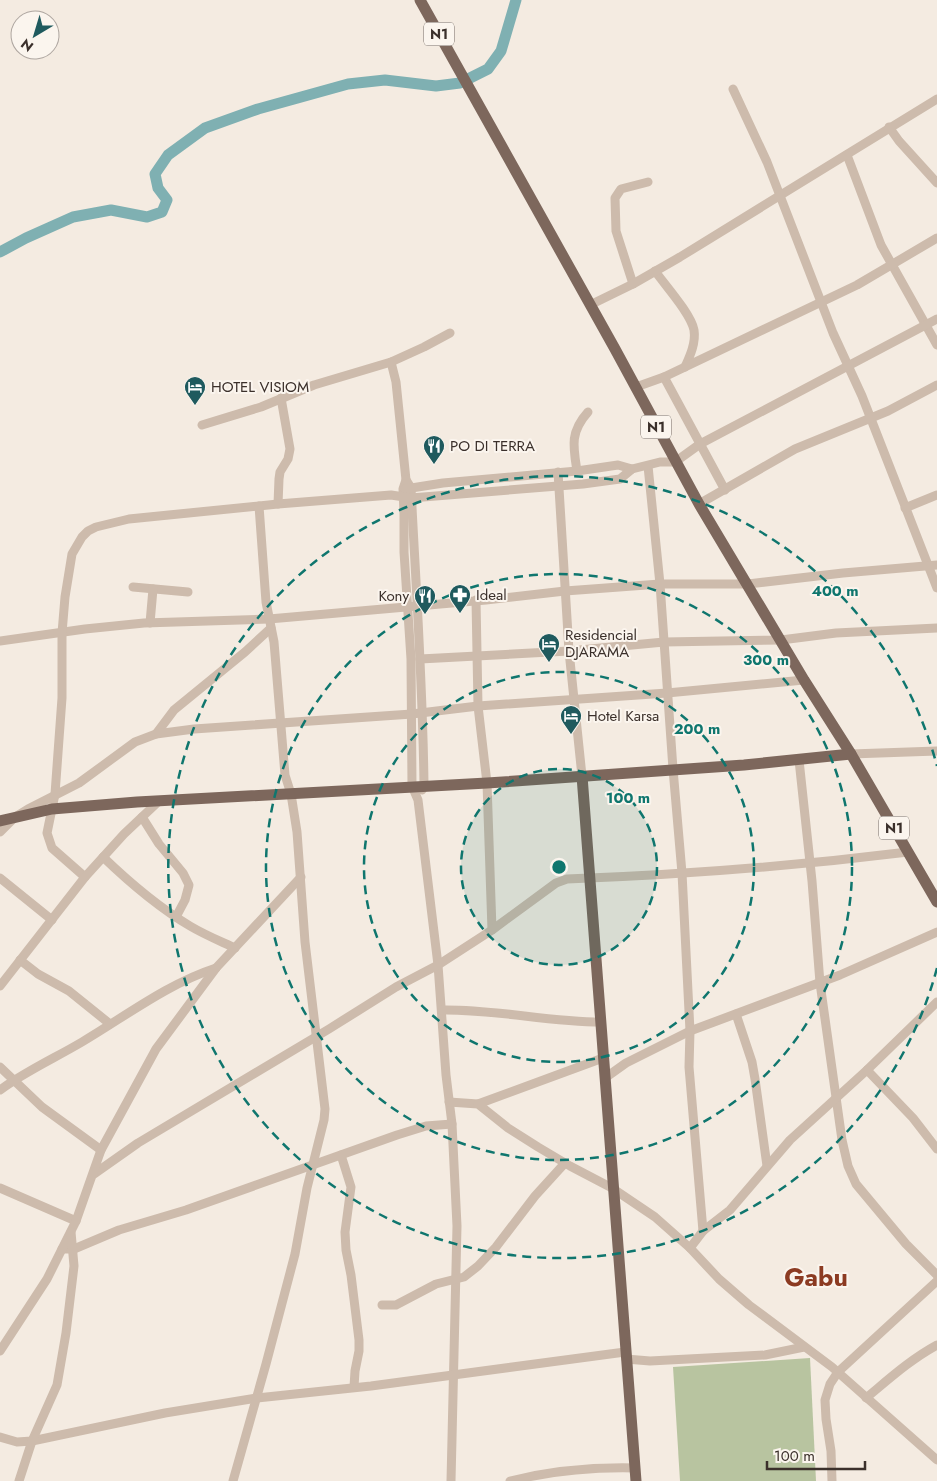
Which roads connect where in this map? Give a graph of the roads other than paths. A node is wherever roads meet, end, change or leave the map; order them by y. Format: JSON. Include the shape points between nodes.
{"nodes":[{"id":1,"x":420,"y":0,"type":"edge"},
{"id":2,"x":733,"y":90,"type":"dead end"},
{"id":3,"x":937,"y":98,"type":"edge"},
{"id":4,"x":889,"y":127,"type":"junction"},
{"id":5,"x":847,"y":155,"type":"junction"},
{"id":6,"x":648,"y":182,"type":"dead end"},
{"id":7,"x":937,"y":183,"type":"edge"},
{"id":8,"x":779,"y":195,"type":"junction"},
{"id":9,"x":937,"y":238,"type":"edge"},
{"id":10,"x":891,"y":265,"type":"junction"},
{"id":11,"x":655,"y":271,"type":"junction"},
{"id":12,"x":633,"y":284,"type":"junction"},
{"id":13,"x":822,"y":302,"type":"junction"},
{"id":14,"x":590,"y":305,"type":"junction"},
{"id":15,"x":937,"y":318,"type":"edge"},
{"id":16,"x":925,"y":325,"type":"junction"},
{"id":17,"x":450,"y":333,"type":"dead end"},
{"id":18,"x":937,"y":345,"type":"edge"},
{"id":19,"x":391,"y":362,"type":"junction"},
{"id":20,"x":847,"y":366,"type":"junction"},
{"id":21,"x":685,"y":367,"type":"junction"},
{"id":22,"x":664,"y":377,"type":"junction"},
{"id":23,"x":937,"y":385,"type":"edge"},
{"id":24,"x":636,"y":388,"type":"junction"},
{"id":25,"x":281,"y":398,"type":"junction"},
{"id":26,"x":588,"y":412,"type":"dead end"},
{"id":27,"x":871,"y":419,"type":"junction"},
{"id":28,"x":202,"y":425,"type":"dead end"},
{"id":29,"x":700,"y":444,"type":"junction"},
{"id":30,"x":675,"y":462,"type":"junction"},
{"id":31,"x":648,"y":466,"type":"junction"},
{"id":32,"x":632,"y":469,"type":"junction"},
{"id":33,"x":577,"y":471,"type":"junction"},
{"id":34,"x":558,"y":472,"type":"junction"},
{"id":35,"x":558,"y":485,"type":"junction"},
{"id":36,"x":407,"y":490,"type":"junction"},
{"id":37,"x":725,"y":490,"type":"junction"},
{"id":38,"x":937,"y":495,"type":"edge"},
{"id":39,"x":278,"y":504,"type":"junction"},
{"id":40,"x":699,"y":504,"type":"junction"},
{"id":41,"x":259,"y":506,"type":"junction"},
{"id":42,"x":905,"y":508,"type":"junction"},
{"id":43,"x":927,"y":566,"type":"junction"},
{"id":44,"x":937,"y":566,"type":"edge"},
{"id":45,"x":660,"y":584,"type":"junction"},
{"id":46,"x":748,"y":584,"type":"junction"},
{"id":47,"x":133,"y":587,"type":"dead end"},
{"id":48,"x":937,"y":588,"type":"edge"},
{"id":49,"x":153,"y":589,"type":"junction"},
{"id":50,"x":565,"y":591,"type":"junction"},
{"id":51,"x":188,"y":592,"type":"dead end"},
{"id":52,"x":476,"y":600,"type":"junction"},
{"id":53,"x":418,"y":605,"type":"junction"},
{"id":54,"x":407,"y":606,"type":"junction"},
{"id":55,"x":270,"y":619,"type":"junction"},
{"id":56,"x":150,"y":623,"type":"junction"},
{"id":57,"x":271,"y":628,"type":"junction"},
{"id":58,"x":937,"y":628,"type":"edge"},
{"id":59,"x":62,"y":632,"type":"junction"},
{"id":60,"x":781,"y":640,"type":"junction"},
{"id":61,"x":0,"y":641,"type":"edge"},
{"id":62,"x":664,"y":642,"type":"junction"},
{"id":63,"x":569,"y":651,"type":"junction"},
{"id":64,"x":478,"y":657,"type":"junction"},
{"id":65,"x":420,"y":660,"type":"junction"},
{"id":66,"x":804,"y":680,"type":"junction"},
{"id":67,"x":667,"y":693,"type":"junction"},
{"id":68,"x":574,"y":699,"type":"junction"},
{"id":69,"x":478,"y":706,"type":"junction"},
{"id":70,"x":423,"y":712,"type":"junction"},
{"id":71,"x":412,"y":714,"type":"junction"},
{"id":72,"x":281,"y":722,"type":"junction"},
{"id":73,"x":156,"y":734,"type":"junction"},
{"id":74,"x":937,"y":751,"type":"edge"},
{"id":75,"x":851,"y":754,"type":"junction"},
{"id":76,"x":799,"y":760,"type":"junction"},
{"id":77,"x":673,"y":769,"type":"junction"},
{"id":78,"x":582,"y":776,"type":"junction"},
{"id":79,"x":486,"y":783,"type":"junction"},
{"id":80,"x":418,"y":786,"type":"junction"},
{"id":81,"x":55,"y":794,"type":"junction"},
{"id":82,"x":290,"y":794,"type":"junction"},
{"id":83,"x":159,"y":801,"type":"junction"},
{"id":84,"x":52,"y":809,"type":"junction"},
{"id":85,"x":15,"y":817,"type":"junction"},
{"id":86,"x":142,"y":817,"type":"junction"},
{"id":87,"x":0,"y":820,"type":"edge"},
{"id":88,"x":0,"y":832,"type":"edge"},
{"id":89,"x":908,"y":852,"type":"junction"},
{"id":90,"x":103,"y":857,"type":"junction"},
{"id":91,"x":809,"y":862,"type":"junction"},
{"id":92,"x":682,"y":873,"type":"junction"},
{"id":93,"x":86,"y":877,"type":"junction"},
{"id":94,"x":301,"y":877,"type":"junction"},
{"id":95,"x":0,"y":878,"type":"edge"},
{"id":96,"x":591,"y":878,"type":"junction"},
{"id":97,"x":937,"y":902,"type":"edge"},
{"id":98,"x":176,"y":917,"type":"junction"},
{"id":99,"x":52,"y":920,"type":"junction"},
{"id":100,"x":492,"y":930,"type":"junction"},
{"id":101,"x":937,"y":932,"type":"edge"},
{"id":102,"x":235,"y":948,"type":"junction"},
{"id":103,"x":20,"y":960,"type":"junction"},
{"id":104,"x":438,"y":965,"type":"junction"},
{"id":105,"x":216,"y":968,"type":"junction"},
{"id":106,"x":820,"y":983,"type":"junction"},
{"id":107,"x":0,"y":986,"type":"edge"},
{"id":108,"x":937,"y":1002,"type":"edge"},
{"id":109,"x":442,"y":1010,"type":"junction"},
{"id":110,"x":736,"y":1014,"type":"junction"},
{"id":111,"x":601,"y":1022,"type":"junction"},
{"id":112,"x":110,"y":1024,"type":"junction"},
{"id":113,"x":690,"y":1031,"type":"junction"},
{"id":114,"x":316,"y":1036,"type":"junction"},
{"id":115,"x":603,"y":1058,"type":"junction"},
{"id":116,"x":0,"y":1067,"type":"edge"},
{"id":117,"x":867,"y":1070,"type":"junction"},
{"id":118,"x":605,"y":1078,"type":"junction"},
{"id":119,"x":13,"y":1080,"type":"junction"},
{"id":120,"x":0,"y":1090,"type":"edge"},
{"id":121,"x":836,"y":1098,"type":"junction"},
{"id":122,"x":449,"y":1102,"type":"junction"},
{"id":123,"x":478,"y":1104,"type":"junction"},
{"id":124,"x":452,"y":1124,"type":"junction"},
{"id":125,"x":937,"y":1149,"type":"edge"},
{"id":126,"x":101,"y":1150,"type":"junction"},
{"id":127,"x":341,"y":1154,"type":"junction"},
{"id":128,"x":565,"y":1163,"type":"junction"},
{"id":129,"x":313,"y":1164,"type":"junction"},
{"id":130,"x":766,"y":1166,"type":"junction"},
{"id":131,"x":94,"y":1174,"type":"junction"},
{"id":132,"x":0,"y":1188,"type":"edge"},
{"id":133,"x":612,"y":1188,"type":"junction"},
{"id":134,"x":76,"y":1221,"type":"junction"},
{"id":135,"x":703,"y":1231,"type":"junction"},
{"id":136,"x":71,"y":1232,"type":"junction"},
{"id":137,"x":690,"y":1248,"type":"junction"},
{"id":138,"x":62,"y":1249,"type":"junction"},
{"id":139,"x":74,"y":1249,"type":"junction"},
{"id":140,"x":937,"y":1275,"type":"edge"},
{"id":141,"x":457,"y":1279,"type":"junction"},
{"id":142,"x":937,"y":1281,"type":"edge"},
{"id":143,"x":382,"y":1305,"type":"dead end"},
{"id":144,"x":937,"y":1346,"type":"edge"},
{"id":145,"x":804,"y":1347,"type":"junction"},
{"id":146,"x":0,"y":1351,"type":"edge"},
{"id":147,"x":626,"y":1356,"type":"junction"},
{"id":148,"x":838,"y":1372,"type":"junction"},
{"id":149,"x":454,"y":1374,"type":"junction"},
{"id":150,"x":354,"y":1387,"type":"junction"},
{"id":151,"x":257,"y":1398,"type":"junction"},
{"id":152,"x":866,"y":1398,"type":"junction"},
{"id":153,"x":0,"y":1437,"type":"edge"},
{"id":154,"x":32,"y":1441,"type":"junction"},
{"id":155,"x":937,"y":1460,"type":"edge"},
{"id":156,"x":635,"y":1468,"type":"junction"},
{"id":157,"x":19,"y":1481,"type":"edge"},
{"id":158,"x":233,"y":1481,"type":"edge"},
{"id":159,"x":451,"y":1481,"type":"edge"},
{"id":160,"x":510,"y":1481,"type":"edge"},
{"id":161,"x":636,"y":1481,"type":"edge"},
{"id":162,"x":832,"y":1481,"type":"edge"}],
"edges":[{"from":1,"to":14,"type":"main road","number":"N1"},
{"from":2,"to":8,"type":"street","via":[[760,144]]},
{"from":3,"to":4,"type":"street"},
{"from":4,"to":5,"type":"street"},
{"from":4,"to":7,"type":"street"},
{"from":5,"to":8,"type":"street"},
{"from":5,"to":10,"type":"street"},
{"from":6,"to":12,"type":"street","via":[[621,189],[614,198],[616,231]]},
{"from":8,"to":11,"type":"street"},
{"from":8,"to":13,"type":"street"},
{"from":9,"to":10,"type":"street"},
{"from":10,"to":13,"type":"street"},
{"from":10,"to":16,"type":"street"},
{"from":11,"to":12,"type":"street"},
{"from":11,"to":21,"type":"street","via":[[694,329],[693,347]]},
{"from":12,"to":14,"type":"street"},
{"from":13,"to":20,"type":"street"},
{"from":13,"to":21,"type":"street"},
{"from":14,"to":24,"type":"main road","number":"N1"},
{"from":15,"to":16,"type":"street"},
{"from":16,"to":18,"type":"street"},
{"from":16,"to":20,"type":"street"},
{"from":17,"to":19,"type":"street"},
{"from":19,"to":25,"type":"street"},
{"from":19,"to":36,"type":"street"},
{"from":20,"to":27,"type":"street"},
{"from":20,"to":29,"type":"street"},
{"from":21,"to":22,"type":"street"},
{"from":22,"to":24,"type":"street"},
{"from":22,"to":29,"type":"street"},
{"from":23,"to":27,"type":"street"},
{"from":24,"to":30,"type":"main road","number":"N1"},
{"from":25,"to":28,"type":"street"},
{"from":25,"to":39,"type":"street","via":[[290,449],[280,472]]},
{"from":26,"to":33,"type":"street","via":[[575,431]]},
{"from":27,"to":37,"type":"street","via":[[796,449]]},
{"from":27,"to":42,"type":"street"},
{"from":29,"to":30,"type":"street"},
{"from":29,"to":37,"type":"street"},
{"from":30,"to":31,"type":"street"},
{"from":30,"to":40,"type":"main road","number":"N1"},
{"from":31,"to":32,"type":"street"},
{"from":31,"to":45,"type":"street"},
{"from":32,"to":33,"type":"street","via":[[618,465]]},
{"from":32,"to":35,"type":"street","via":[[620,479]]},
{"from":33,"to":34,"type":"street"},
{"from":34,"to":35,"type":"street"},
{"from":34,"to":36,"type":"street","via":[[443,483]]},
{"from":35,"to":36,"type":"street"},
{"from":35,"to":50,"type":"street"},
{"from":36,"to":39,"type":"street","via":[[392,495]]},
{"from":36,"to":53,"type":"street"},
{"from":36,"to":54,"type":"street","via":[[404,552]]},
{"from":37,"to":40,"type":"street"},
{"from":38,"to":42,"type":"street"},
{"from":39,"to":41,"type":"street"},
{"from":40,"to":46,"type":"main road","number":"N1"},
{"from":41,"to":55,"type":"street"},
{"from":41,"to":59,"type":"street","via":[[128,519],[88,531],[76,545],[69,565]]},
{"from":42,"to":43,"type":"street"},
{"from":43,"to":44,"type":"street"},
{"from":43,"to":46,"type":"street"},
{"from":43,"to":48,"type":"street"},
{"from":45,"to":46,"type":"street"},
{"from":45,"to":50,"type":"street"},
{"from":45,"to":62,"type":"street"},
{"from":46,"to":60,"type":"main road","number":"N1"},
{"from":47,"to":49,"type":"street"},
{"from":49,"to":51,"type":"street"},
{"from":49,"to":56,"type":"street"},
{"from":50,"to":52,"type":"street"},
{"from":50,"to":63,"type":"street"},
{"from":52,"to":53,"type":"street"},
{"from":52,"to":64,"type":"street"},
{"from":53,"to":54,"type":"street"},
{"from":53,"to":65,"type":"street"},
{"from":54,"to":55,"type":"street"},
{"from":54,"to":71,"type":"street"},
{"from":55,"to":56,"type":"street"},
{"from":55,"to":57,"type":"street"},
{"from":56,"to":59,"type":"street"},
{"from":57,"to":72,"type":"street"},
{"from":57,"to":73,"type":"street","via":[[174,710]]},
{"from":58,"to":60,"type":"street"},
{"from":59,"to":61,"type":"street"},
{"from":59,"to":81,"type":"street","via":[[62,698]]},
{"from":60,"to":62,"type":"street"},
{"from":60,"to":66,"type":"main road","number":"N1"},
{"from":62,"to":63,"type":"street"},
{"from":62,"to":67,"type":"street"},
{"from":63,"to":64,"type":"street"},
{"from":63,"to":68,"type":"street"},
{"from":64,"to":65,"type":"street"},
{"from":64,"to":69,"type":"street"},
{"from":65,"to":70,"type":"street"},
{"from":66,"to":67,"type":"street"},
{"from":66,"to":75,"type":"main road","number":"N1"},
{"from":67,"to":68,"type":"street"},
{"from":67,"to":77,"type":"street"},
{"from":68,"to":69,"type":"street"},
{"from":68,"to":78,"type":"street"},
{"from":69,"to":70,"type":"street"},
{"from":69,"to":79,"type":"street"},
{"from":70,"to":71,"type":"street"},
{"from":70,"to":80,"type":"street"},
{"from":71,"to":72,"type":"street"},
{"from":71,"to":80,"type":"street"},
{"from":72,"to":73,"type":"street"},
{"from":72,"to":82,"type":"street","via":[[286,783]]},
{"from":73,"to":81,"type":"street","via":[[135,742],[79,784]]},
{"from":74,"to":75,"type":"street"},
{"from":75,"to":76,"type":"main road"},
{"from":75,"to":89,"type":"main road","number":"N1"},
{"from":76,"to":77,"type":"main road"},
{"from":76,"to":91,"type":"street"},
{"from":77,"to":78,"type":"main road"},
{"from":77,"to":92,"type":"street"},
{"from":78,"to":79,"type":"main road"},
{"from":78,"to":96,"type":"main road"},
{"from":79,"to":80,"type":"main road"},
{"from":79,"to":100,"type":"street"},
{"from":80,"to":82,"type":"main road"},
{"from":80,"to":104,"type":"street"},
{"from":81,"to":84,"type":"street"},
{"from":81,"to":85,"type":"street"},
{"from":82,"to":83,"type":"main road"},
{"from":82,"to":94,"type":"street"},
{"from":83,"to":84,"type":"main road"},
{"from":83,"to":86,"type":"street"},
{"from":84,"to":85,"type":"main road"},
{"from":84,"to":93,"type":"street","via":[[48,841]]},
{"from":85,"to":87,"type":"main road"},
{"from":85,"to":88,"type":"street"},
{"from":86,"to":90,"type":"street"},
{"from":86,"to":98,"type":"street","via":[[189,885]]},
{"from":89,"to":91,"type":"street"},
{"from":89,"to":97,"type":"main road","number":"N1"},
{"from":90,"to":93,"type":"street"},
{"from":90,"to":98,"type":"street","via":[[132,885]]},
{"from":91,"to":92,"type":"street"},
{"from":91,"to":106,"type":"street"},
{"from":92,"to":96,"type":"street"},
{"from":92,"to":113,"type":"street"},
{"from":93,"to":99,"type":"street"},
{"from":94,"to":102,"type":"street"},
{"from":94,"to":114,"type":"street"},
{"from":95,"to":99,"type":"street"},
{"from":96,"to":100,"type":"street","via":[[556,883]]},
{"from":96,"to":111,"type":"main road"},
{"from":98,"to":102,"type":"street"},
{"from":99,"to":103,"type":"street"},
{"from":100,"to":104,"type":"street"},
{"from":101,"to":106,"type":"street"},
{"from":102,"to":105,"type":"street"},
{"from":103,"to":107,"type":"street"},
{"from":103,"to":112,"type":"street","via":[[69,991]]},
{"from":104,"to":109,"type":"street"},
{"from":104,"to":114,"type":"street"},
{"from":105,"to":112,"type":"street","via":[[198,974]]},
{"from":105,"to":126,"type":"street","via":[[154,1052]]},
{"from":106,"to":110,"type":"street"},
{"from":106,"to":121,"type":"street"},
{"from":108,"to":117,"type":"street"},
{"from":109,"to":111,"type":"street"},
{"from":109,"to":122,"type":"street"},
{"from":110,"to":113,"type":"street"},
{"from":110,"to":130,"type":"street","via":[[756,1079]]},
{"from":111,"to":115,"type":"main road"},
{"from":112,"to":119,"type":"street"},
{"from":113,"to":118,"type":"street","via":[[626,1063]]},
{"from":113,"to":135,"type":"street","via":[[689,1067]]},
{"from":114,"to":129,"type":"street","via":[[325,1109]]},
{"from":114,"to":131,"type":"street","via":[[138,1143]]},
{"from":115,"to":118,"type":"main road"},
{"from":115,"to":123,"type":"street"},
{"from":116,"to":119,"type":"street"},
{"from":117,"to":121,"type":"street"},
{"from":117,"to":125,"type":"street","via":[[913,1118]]},
{"from":118,"to":133,"type":"main road"},
{"from":119,"to":120,"type":"street"},
{"from":119,"to":126,"type":"street","via":[[42,1107]]},
{"from":121,"to":130,"type":"street"},
{"from":121,"to":140,"type":"street","via":[[846,1158],[856,1184],[906,1244]]},
{"from":122,"to":123,"type":"street"},
{"from":122,"to":124,"type":"street"},
{"from":123,"to":128,"type":"street","via":[[508,1128]]},
{"from":124,"to":127,"type":"street","via":[[426,1126]]},
{"from":124,"to":141,"type":"street"},
{"from":126,"to":131,"type":"street"},
{"from":127,"to":129,"type":"street"},
{"from":127,"to":150,"type":"street","via":[[350,1187],[346,1241],[359,1340]]},
{"from":128,"to":133,"type":"street"},
{"from":128,"to":141,"type":"street","via":[[496,1247],[478,1266]]},
{"from":129,"to":139,"type":"street","via":[[186,1210],[119,1230]]},
{"from":129,"to":151,"type":"street","via":[[295,1254]]},
{"from":130,"to":135,"type":"street","via":[[730,1210]]},
{"from":131,"to":134,"type":"street"},
{"from":132,"to":134,"type":"street"},
{"from":133,"to":137,"type":"street","via":[[655,1217]]},
{"from":133,"to":147,"type":"main road"},
{"from":134,"to":136,"type":"street"},
{"from":135,"to":137,"type":"street"},
{"from":136,"to":138,"type":"street"},
{"from":136,"to":139,"type":"street"},
{"from":137,"to":145,"type":"street","via":[[749,1306]]},
{"from":138,"to":139,"type":"street"},
{"from":138,"to":146,"type":"street","via":[[47,1279]]},
{"from":139,"to":154,"type":"street","via":[[58,1385]]},
{"from":141,"to":143,"type":"street","via":[[436,1284],[396,1305]]},
{"from":141,"to":149,"type":"street"},
{"from":142,"to":148,"type":"street"},
{"from":144,"to":152,"type":"street","via":[[904,1366]]},
{"from":145,"to":147,"type":"street","via":[[765,1355],[650,1361]]},
{"from":145,"to":148,"type":"street"},
{"from":147,"to":149,"type":"street"},
{"from":147,"to":156,"type":"main road"},
{"from":148,"to":152,"type":"street"},
{"from":148,"to":162,"type":"street","via":[[825,1400]]},
{"from":149,"to":150,"type":"street"},
{"from":149,"to":159,"type":"street"},
{"from":150,"to":151,"type":"street"},
{"from":151,"to":154,"type":"street","via":[[165,1413]]},
{"from":151,"to":158,"type":"street"},
{"from":152,"to":155,"type":"street"},
{"from":153,"to":154,"type":"street","via":[[17,1442]]},
{"from":154,"to":157,"type":"street"},
{"from":156,"to":160,"type":"street","via":[[584,1468]]},
{"from":156,"to":161,"type":"main road"}]}
